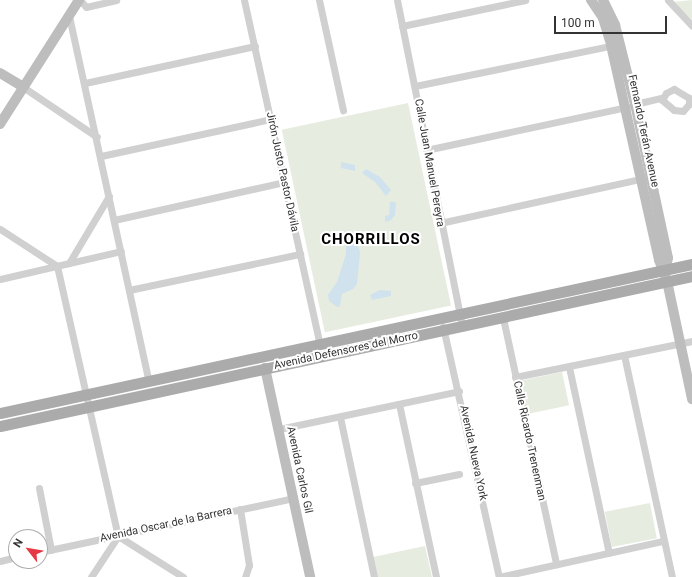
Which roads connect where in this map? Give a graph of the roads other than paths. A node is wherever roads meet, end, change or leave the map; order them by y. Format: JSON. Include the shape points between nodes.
{"nodes":[{"id":1,"x":80,"y":0,"type":"edge"},
{"id":2,"x":116,"y":0,"type":"edge"},
{"id":3,"x":244,"y":0,"type":"edge"},
{"id":4,"x":319,"y":0,"type":"edge"},
{"id":5,"x":397,"y":0,"type":"edge"},
{"id":6,"x":525,"y":0,"type":"edge"},
{"id":7,"x":591,"y":0,"type":"edge"},
{"id":8,"x":603,"y":0,"type":"edge"},
{"id":9,"x":668,"y":0,"type":"edge"},
{"id":10,"x":69,"y":16,"type":"junction"},
{"id":11,"x":402,"y":26,"type":"junction"},
{"id":12,"x":692,"y":26,"type":"edge"},
{"id":13,"x":616,"y":44,"type":"junction"},
{"id":14,"x":255,"y":46,"type":"junction"},
{"id":15,"x":0,"y":73,"type":"edge"},
{"id":16,"x":85,"y":84,"type":"junction"},
{"id":17,"x":415,"y":86,"type":"junction"},
{"id":18,"x":23,"y":87,"type":"junction"},
{"id":19,"x":662,"y":98,"type":"dead end"},
{"id":20,"x":631,"y":105,"type":"junction"},
{"id":21,"x":343,"y":110,"type":"dead end"},
{"id":22,"x":270,"y":119,"type":"junction"},
{"id":23,"x":0,"y":124,"type":"edge"},
{"id":24,"x":96,"y":137,"type":"junction"},
{"id":25,"x":426,"y":150,"type":"junction"},
{"id":26,"x":100,"y":156,"type":"junction"},
{"id":27,"x":646,"y":178,"type":"junction"},
{"id":28,"x":284,"y":182,"type":"junction"},
{"id":29,"x":109,"y":196,"type":"junction"},
{"id":30,"x":114,"y":220,"type":"junction"},
{"id":31,"x":440,"y":222,"type":"junction"},
{"id":32,"x":0,"y":229,"type":"edge"},
{"id":33,"x":121,"y":251,"type":"junction"},
{"id":34,"x":300,"y":254,"type":"junction"},
{"id":35,"x":69,"y":263,"type":"junction"},
{"id":36,"x":692,"y":264,"type":"edge"},
{"id":37,"x":57,"y":266,"type":"junction"},
{"id":38,"x":665,"y":270,"type":"junction"},
{"id":39,"x":692,"y":276,"type":"edge"},
{"id":40,"x":0,"y":279,"type":"edge"},
{"id":41,"x":667,"y":281,"type":"junction"},
{"id":42,"x":129,"y":290,"type":"junction"},
{"id":43,"x":503,"y":318,"type":"junction"},
{"id":44,"x":461,"y":321,"type":"junction"},
{"id":45,"x":443,"y":325,"type":"junction"},
{"id":46,"x":692,"y":341,"type":"edge"},
{"id":47,"x":680,"y":343,"type":"junction"},
{"id":48,"x":320,"y":345,"type":"junction"},
{"id":49,"x":624,"y":355,"type":"junction"},
{"id":50,"x":569,"y":367,"type":"junction"},
{"id":51,"x":265,"y":368,"type":"junction"},
{"id":52,"x":515,"y":377,"type":"junction"},
{"id":53,"x":149,"y":382,"type":"junction"},
{"id":54,"x":459,"y":391,"type":"junction"},
{"id":55,"x":85,"y":395,"type":"junction"},
{"id":56,"x":692,"y":399,"type":"edge"},
{"id":57,"x":399,"y":404,"type":"junction"},
{"id":58,"x":88,"y":407,"type":"junction"},
{"id":59,"x":0,"y":414,"type":"edge"},
{"id":60,"x":340,"y":416,"type":"junction"},
{"id":61,"x":0,"y":426,"type":"edge"},
{"id":62,"x":279,"y":430,"type":"junction"},
{"id":63,"x":459,"y":474,"type":"dead end"},
{"id":64,"x":415,"y":483,"type":"junction"},
{"id":65,"x":38,"y":488,"type":"dead end"},
{"id":66,"x":293,"y":498,"type":"junction"},
{"id":67,"x":240,"y":509,"type":"junction"},
{"id":68,"x":118,"y":536,"type":"junction"},
{"id":69,"x":663,"y":541,"type":"junction"},
{"id":70,"x":51,"y":550,"type":"junction"},
{"id":71,"x":48,"y":551,"type":"edge"},
{"id":72,"x":609,"y":553,"type":"junction"},
{"id":73,"x":556,"y":564,"type":"junction"},
{"id":74,"x":91,"y":577,"type":"edge"},
{"id":75,"x":183,"y":577,"type":"edge"},
{"id":76,"x":245,"y":577,"type":"edge"},
{"id":77,"x":310,"y":577,"type":"edge"},
{"id":78,"x":374,"y":577,"type":"edge"},
{"id":79,"x":436,"y":577,"type":"edge"},
{"id":80,"x":499,"y":577,"type":"edge"},
{"id":81,"x":672,"y":577,"type":"edge"}],
"edges":[{"from":1,"to":2,"type":"street","via":[[86,6]]},
{"from":1,"to":10,"type":"main road"},
{"from":3,"to":14,"type":"street","name":"Jirón Justo Pastor Dávila"},
{"from":4,"to":21,"type":"street"},
{"from":5,"to":11,"type":"street","name":"Calle Juan Manuel Pereyra"},
{"from":6,"to":11,"type":"street"},
{"from":7,"to":13,"type":"main road","name":"Fernando Terán Avenue"},
{"from":8,"to":13,"type":"main road","name":"Fernando Terán Avenue"},
{"from":9,"to":12,"type":"street"},
{"from":10,"to":16,"type":"street"},
{"from":10,"to":18,"type":"main road"},
{"from":11,"to":17,"type":"street","name":"Calle Juan Manuel Pereyra"},
{"from":13,"to":17,"type":"street"},
{"from":13,"to":20,"type":"main road","name":"Fernando Terán Avenue"},
{"from":14,"to":16,"type":"street"},
{"from":14,"to":22,"type":"street","name":"Jirón Justo Pastor Dávila"},
{"from":15,"to":18,"type":"main road"},
{"from":16,"to":24,"type":"street"},
{"from":17,"to":25,"type":"street","name":"Calle Juan Manuel Pereyra"},
{"from":18,"to":23,"type":"main road"},
{"from":18,"to":24,"type":"street"},
{"from":19,"to":20,"type":"street"},
{"from":20,"to":25,"type":"street"},
{"from":20,"to":27,"type":"main road","name":"Fernando Terán Avenue"},
{"from":22,"to":26,"type":"street"},
{"from":22,"to":28,"type":"street","name":"Jirón Justo Pastor Dávila"},
{"from":24,"to":26,"type":"street"},
{"from":25,"to":31,"type":"street","name":"Calle Juan Manuel Pereyra"},
{"from":26,"to":29,"type":"street"},
{"from":27,"to":31,"type":"street"},
{"from":27,"to":38,"type":"main road","name":"Fernando Terán Avenue","via":[[660,265]]},
{"from":28,"to":30,"type":"street"},
{"from":28,"to":34,"type":"street","name":"Jirón Justo Pastor Dávila"},
{"from":29,"to":30,"type":"street"},
{"from":29,"to":35,"type":"street"},
{"from":30,"to":33,"type":"street"},
{"from":31,"to":44,"type":"street","name":"Calle Juan Manuel Pereyra"},
{"from":32,"to":37,"type":"street"},
{"from":33,"to":35,"type":"street"},
{"from":33,"to":42,"type":"street"},
{"from":34,"to":42,"type":"street"},
{"from":34,"to":48,"type":"street","name":"Jirón Justo Pastor Dávila"},
{"from":35,"to":37,"type":"street"},
{"from":36,"to":38,"type":"main road","name":"Avenida Defensores del Morro"},
{"from":37,"to":40,"type":"street"},
{"from":37,"to":55,"type":"street"},
{"from":38,"to":41,"type":"main road","name":"Fernando Terán Avenue"},
{"from":38,"to":44,"type":"main road","name":"Avenida Defensores del Morro"},
{"from":39,"to":41,"type":"main road","name":"Avenida Defensores del Morro"},
{"from":41,"to":43,"type":"main road","name":"Avenida Defensores del Morro"},
{"from":41,"to":47,"type":"main road","name":"Fernando Terán Avenue"},
{"from":42,"to":53,"type":"street"},
{"from":43,"to":44,"type":"main road","name":"Avenida Defensores del Morro"},
{"from":43,"to":52,"type":"street","name":"Calle Ricardo Trenenman"},
{"from":44,"to":45,"type":"main road","name":"Avenida Defensores del Morro"},
{"from":45,"to":48,"type":"main road","name":"Avenida Defensores del Morro"},
{"from":45,"to":51,"type":"main road","name":"Avenida Defensores del Morro"},
{"from":45,"to":54,"type":"street","name":"Avenida Nueva York"},
{"from":46,"to":47,"type":"street"},
{"from":47,"to":49,"type":"street"},
{"from":47,"to":56,"type":"main road","name":"Fernando Terán Avenue"},
{"from":48,"to":53,"type":"main road","name":"Avenida Defensores del Morro"},
{"from":49,"to":50,"type":"street"},
{"from":49,"to":69,"type":"street"},
{"from":50,"to":52,"type":"street"},
{"from":50,"to":72,"type":"street"},
{"from":51,"to":58,"type":"main road","name":"Avenida Defensores del Morro"},
{"from":51,"to":62,"type":"main road","name":"Avenida Carlos Gil"},
{"from":52,"to":73,"type":"street","name":"Calle Ricardo Trenenman"},
{"from":53,"to":55,"type":"main road","name":"Avenida Defensores del Morro"},
{"from":54,"to":57,"type":"street"},
{"from":54,"to":80,"type":"street","name":"Avenida Nueva York"},
{"from":55,"to":58,"type":"street"},
{"from":55,"to":59,"type":"main road","name":"Avenida Defensores del Morro"},
{"from":57,"to":60,"type":"street"},
{"from":57,"to":64,"type":"street"},
{"from":58,"to":61,"type":"main road","name":"Avenida Defensores del Morro"},
{"from":58,"to":68,"type":"street"},
{"from":60,"to":62,"type":"street"},
{"from":60,"to":78,"type":"street"},
{"from":62,"to":66,"type":"main road","name":"Avenida Carlos Gil"},
{"from":63,"to":64,"type":"street"},
{"from":64,"to":79,"type":"street"},
{"from":65,"to":70,"type":"street"},
{"from":66,"to":67,"type":"street","name":"Avenida Oscar de la Barrera"},
{"from":66,"to":77,"type":"main road","name":"Avenida Carlos Gil"},
{"from":67,"to":68,"type":"street","name":"Avenida Oscar de la Barrera"},
{"from":67,"to":76,"type":"street","via":[[249,566]]},
{"from":68,"to":70,"type":"street","name":"Avenida Oscar de la Barrera"},
{"from":68,"to":74,"type":"street"},
{"from":68,"to":75,"type":"street"},
{"from":69,"to":72,"type":"street"},
{"from":69,"to":81,"type":"street"},
{"from":70,"to":71,"type":"street","name":"Avenida Oscar de la Barrera"},
{"from":72,"to":73,"type":"street"},
{"from":73,"to":80,"type":"street"}]}
